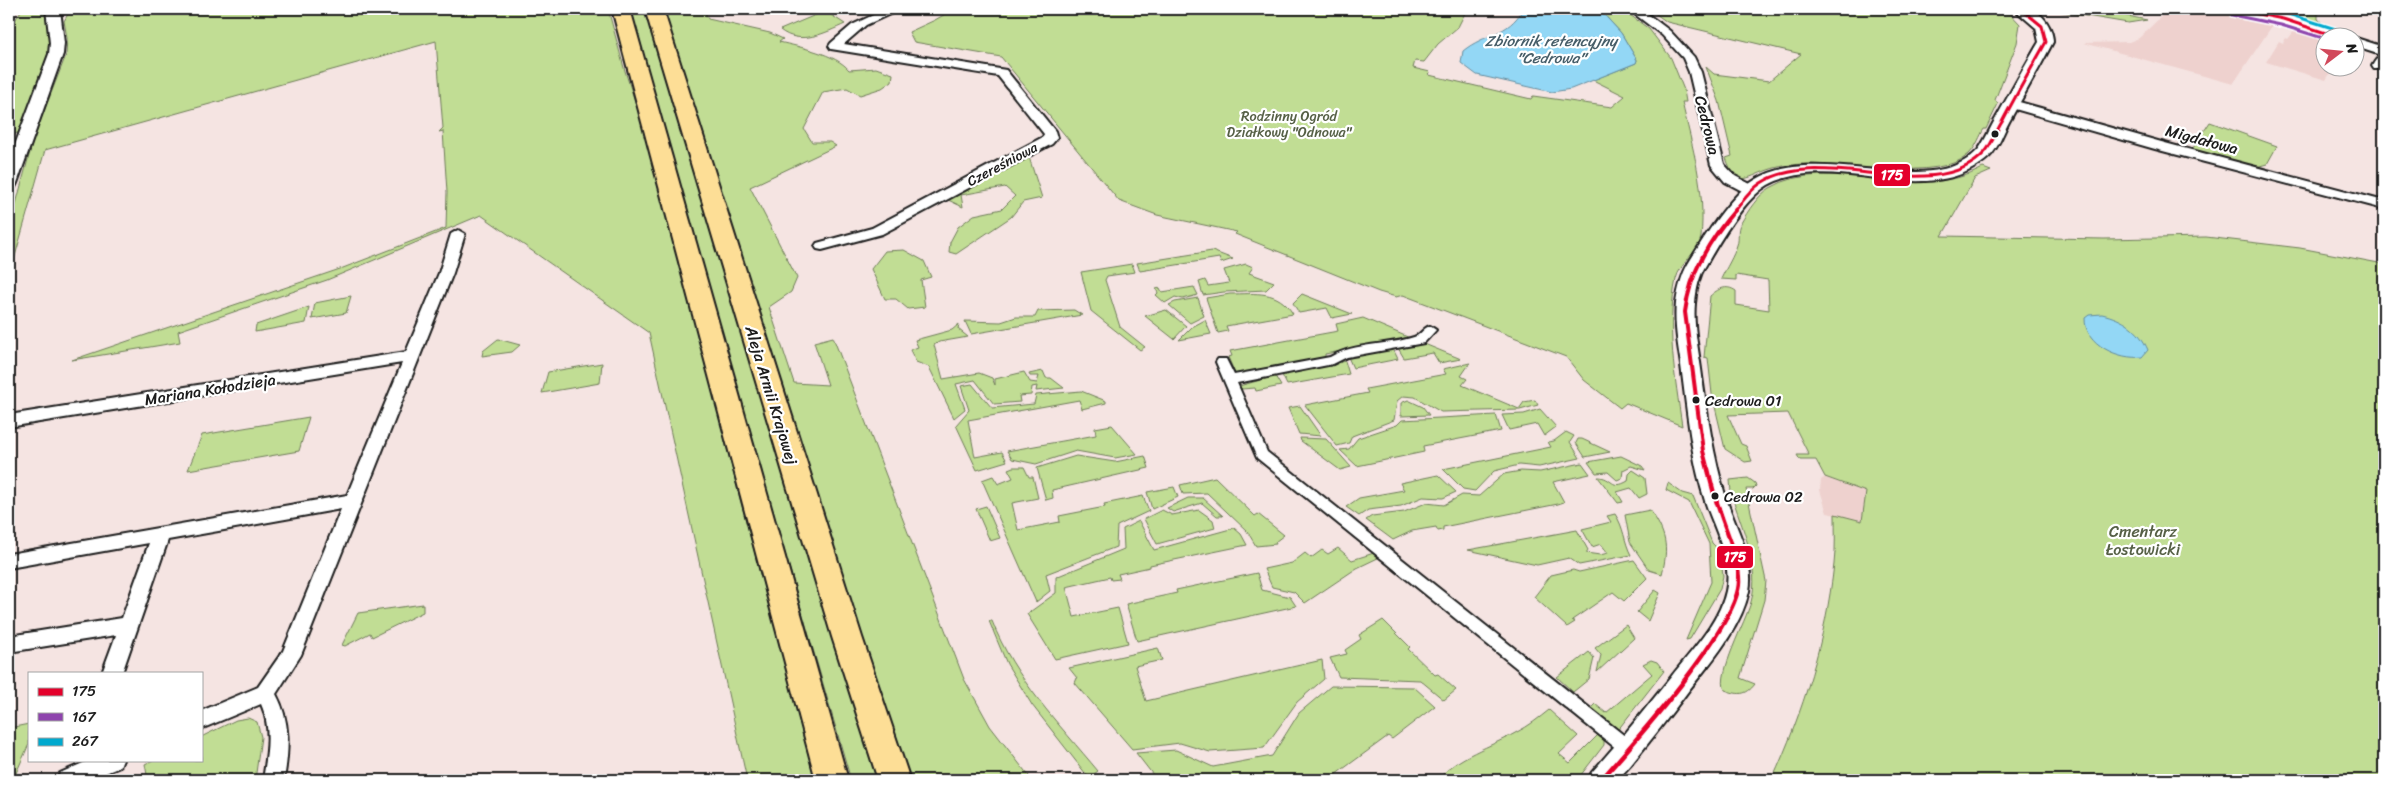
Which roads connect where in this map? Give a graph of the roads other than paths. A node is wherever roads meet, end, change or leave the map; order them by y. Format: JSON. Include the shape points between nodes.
{"nodes":[{"id":1,"x":53,"y":9,"type":"edge"},
{"id":2,"x":621,"y":9,"type":"edge"},
{"id":3,"x":654,"y":9,"type":"edge"},
{"id":4,"x":895,"y":9,"type":"edge"},
{"id":5,"x":1634,"y":9,"type":"edge"},
{"id":6,"x":2021,"y":9,"type":"edge"},
{"id":7,"x":2233,"y":9,"type":"edge"},
{"id":8,"x":2283,"y":14,"type":"edge"},
{"id":9,"x":2319,"y":28,"type":"edge"},
{"id":10,"x":2366,"y":46,"type":"edge"},
{"id":11,"x":2384,"y":52,"type":"edge"},
{"id":12,"x":2012,"y":104,"type":"junction"},
{"id":13,"x":9,"y":183,"type":"edge"},
{"id":14,"x":1751,"y":190,"type":"junction"},
{"id":15,"x":2384,"y":205,"type":"edge"},
{"id":16,"x":458,"y":234,"type":"dead end"},
{"id":17,"x":822,"y":246,"type":"dead end"},
{"id":18,"x":1430,"y":330,"type":"dead end"},
{"id":19,"x":412,"y":356,"type":"junction"},
{"id":20,"x":1222,"y":362,"type":"dead end"},
{"id":21,"x":1230,"y":380,"type":"junction"},
{"id":22,"x":9,"y":421,"type":"edge"},
{"id":23,"x":354,"y":500,"type":"junction"},
{"id":24,"x":161,"y":534,"type":"junction"},
{"id":25,"x":9,"y":561,"type":"edge"},
{"id":26,"x":128,"y":625,"type":"junction"},
{"id":27,"x":9,"y":644,"type":"edge"},
{"id":28,"x":112,"y":672,"type":"edge"},
{"id":29,"x":265,"y":693,"type":"junction"},
{"id":30,"x":202,"y":720,"type":"edge"},
{"id":31,"x":1629,"y":749,"type":"junction"},
{"id":32,"x":106,"y":762,"type":"edge"},
{"id":33,"x":79,"y":771,"type":"edge"},
{"id":34,"x":274,"y":780,"type":"edge"},
{"id":35,"x":832,"y":780,"type":"edge"},
{"id":36,"x":894,"y":780,"type":"edge"},
{"id":37,"x":1601,"y":780,"type":"edge"}],
"edges":[{"from":1,"to":13,"type":"street","via":[[56,54]]},
{"from":2,"to":35,"type":"main road"},
{"from":3,"to":36,"type":"main road","name":"Aleja Armii Krajowej"},
{"from":4,"to":17,"type":"street","name":"Czereśniowa","via":[[857,25],[835,46],[1002,73],[1050,138],[877,231]]},
{"from":5,"to":14,"type":"street","name":"Cedrowa","via":[[1666,33],[1688,57],[1695,72],[1718,165],[1730,179]]},
{"from":6,"to":12,"type":"street","via":[[2039,22],[2047,34],[2046,42]]},
{"from":7,"to":8,"type":"street"},
{"from":8,"to":9,"type":"street"},
{"from":10,"to":11,"type":"street"},
{"from":12,"to":14,"type":"street","via":[[1986,152],[1961,169],[1923,176],[1812,170],[1772,177]]},
{"from":12,"to":15,"type":"street","name":"Migdałowa"},
{"from":14,"to":31,"type":"street","via":[[1692,275],[1686,296],[1685,322],[1701,446],[1732,546],[1738,591],[1708,648]]},
{"from":16,"to":19,"type":"street","via":[[446,273]]},
{"from":18,"to":21,"type":"street","via":[[1420,340]]},
{"from":19,"to":22,"type":"street","name":"Mariana Kołodzieja"},
{"from":19,"to":23,"type":"street"},
{"from":20,"to":21,"type":"street"},
{"from":21,"to":31,"type":"street","via":[[1262,454]]},
{"from":23,"to":24,"type":"street"},
{"from":23,"to":29,"type":"street","via":[[291,655]]},
{"from":24,"to":25,"type":"street"},
{"from":24,"to":26,"type":"street"},
{"from":26,"to":27,"type":"street"},
{"from":26,"to":28,"type":"street"},
{"from":29,"to":30,"type":"street"},
{"from":29,"to":34,"type":"street","via":[[279,727]]},
{"from":31,"to":37,"type":"street"},
{"from":32,"to":33,"type":"street"}]}
